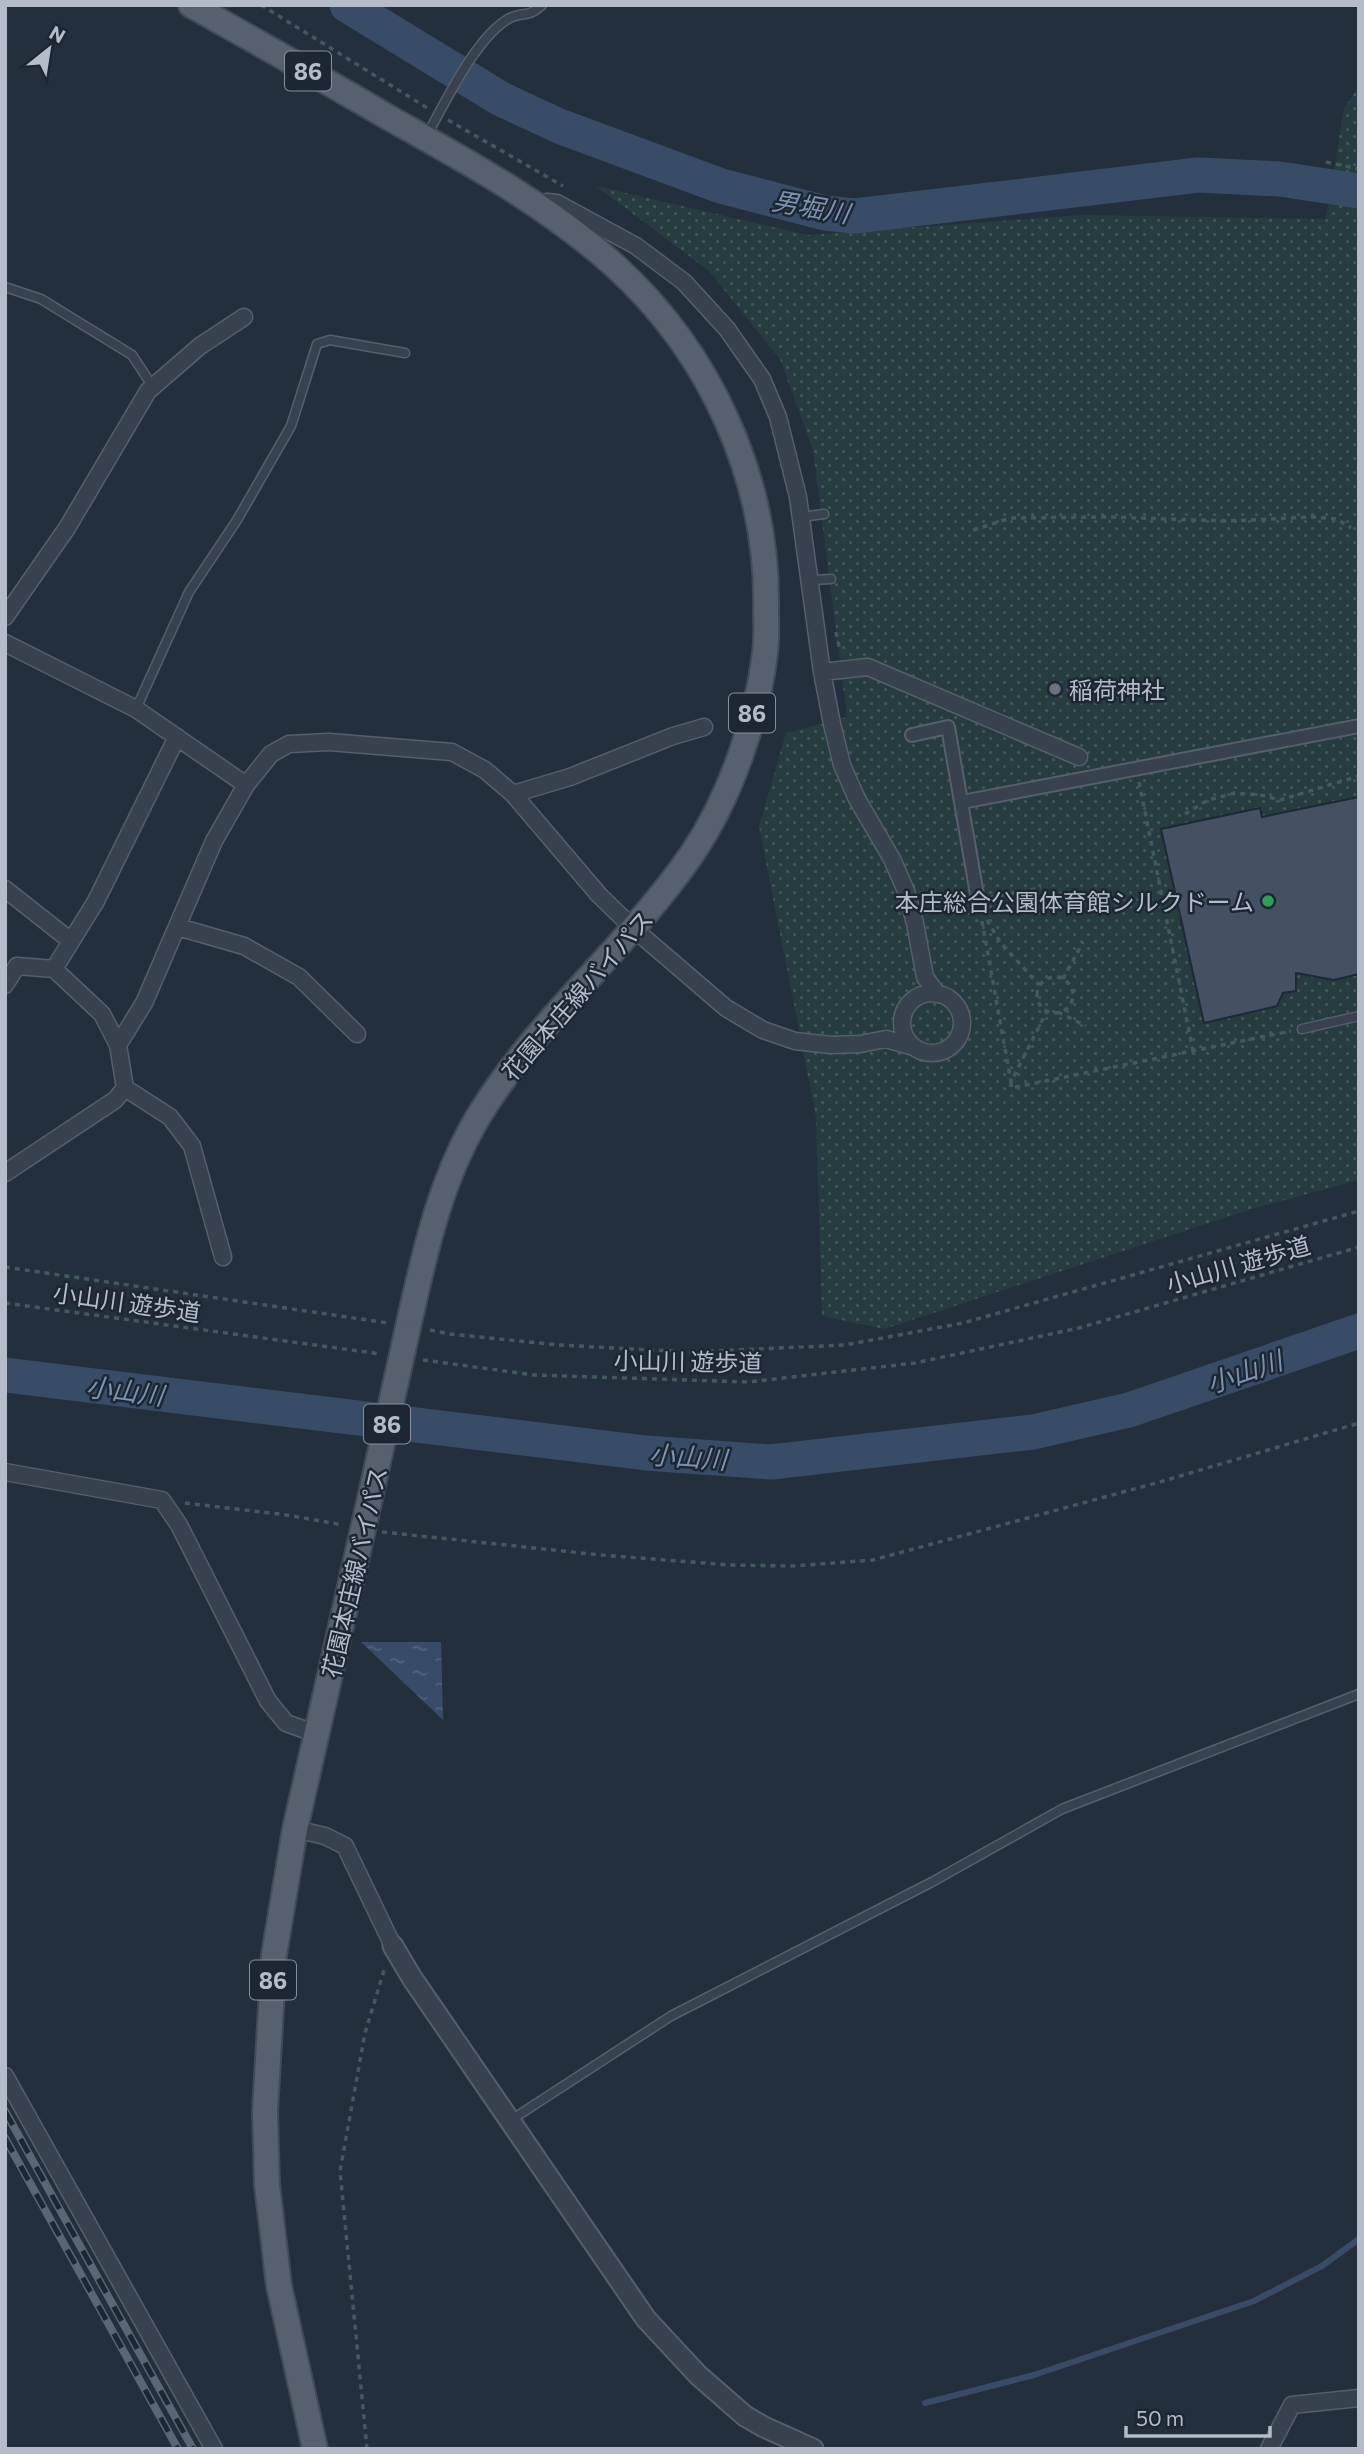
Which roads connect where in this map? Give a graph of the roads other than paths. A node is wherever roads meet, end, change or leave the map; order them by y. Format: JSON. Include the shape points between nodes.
{"nodes":[{"id":1,"x":191,"y":5,"type":"edge"},
{"id":2,"x":225,"y":5,"type":"edge"},
{"id":3,"x":542,"y":5,"type":"edge"},
{"id":4,"x":425,"y":138,"type":"junction"},
{"id":5,"x":540,"y":208,"type":"junction"},
{"id":6,"x":5,"y":287,"type":"edge"},
{"id":7,"x":244,"y":317,"type":"dead end"},
{"id":8,"x":405,"y":354,"type":"dead end"},
{"id":9,"x":153,"y":387,"type":"junction"},
{"id":10,"x":824,"y":514,"type":"dead end"},
{"id":11,"x":801,"y":517,"type":"junction"},
{"id":12,"x":831,"y":579,"type":"dead end"},
{"id":13,"x":811,"y":580,"type":"junction"},
{"id":14,"x":5,"y":617,"type":"edge"},
{"id":15,"x":5,"y":643,"type":"edge"},
{"id":16,"x":822,"y":672,"type":"junction"},
{"id":17,"x":136,"y":709,"type":"junction"},
{"id":18,"x":1359,"y":726,"type":"edge"},
{"id":19,"x":704,"y":727,"type":"dead end"},
{"id":20,"x":912,"y":735,"type":"dead end"},
{"id":21,"x":177,"y":737,"type":"junction"},
{"id":22,"x":1079,"y":757,"type":"dead end"},
{"id":23,"x":246,"y":785,"type":"junction"},
{"id":24,"x":513,"y":794,"type":"junction"},
{"id":25,"x":962,"y":802,"type":"junction"},
{"id":26,"x":5,"y":889,"type":"edge"},
{"id":27,"x":979,"y":902,"type":"road end"},
{"id":28,"x":178,"y":927,"type":"junction"},
{"id":29,"x":634,"y":929,"type":"junction"},
{"id":30,"x":71,"y":941,"type":"junction"},
{"id":31,"x":54,"y":969,"type":"junction"},
{"id":32,"x":925,"y":977,"type":"junction"},
{"id":33,"x":5,"y":985,"type":"edge"},
{"id":34,"x":937,"y":994,"type":"junction"},
{"id":35,"x":918,"y":996,"type":"junction"},
{"id":36,"x":1359,"y":1016,"type":"edge"},
{"id":37,"x":902,"y":1020,"type":"junction"},
{"id":38,"x":1302,"y":1029,"type":"road end"},
{"id":39,"x":357,"y":1034,"type":"dead end"},
{"id":40,"x":886,"y":1039,"type":"junction"},
{"id":41,"x":118,"y":1045,"type":"junction"},
{"id":42,"x":914,"y":1047,"type":"junction"},
{"id":43,"x":125,"y":1088,"type":"junction"},
{"id":44,"x":5,"y":1173,"type":"edge"},
{"id":45,"x":223,"y":1257,"type":"dead end"},
{"id":46,"x":5,"y":1472,"type":"edge"},
{"id":47,"x":1359,"y":1694,"type":"edge"},
{"id":48,"x":317,"y":1734,"type":"junction"},
{"id":49,"x":295,"y":1829,"type":"junction"},
{"id":50,"x":393,"y":1946,"type":"joint"},
{"id":51,"x":5,"y":2076,"type":"edge"},
{"id":52,"x":510,"y":2120,"type":"junction"},
{"id":53,"x":1359,"y":2398,"type":"edge"},
{"id":54,"x":811,"y":2448,"type":"edge"},
{"id":55,"x":214,"y":2449,"type":"edge"},
{"id":56,"x":315,"y":2449,"type":"edge"},
{"id":57,"x":1269,"y":2449,"type":"edge"}],
"edges":[{"from":1,"to":4,"type":"main road","name":"花園本庄線バイパス","number":"86"},
{"from":2,"to":4,"type":"main road","name":"花園本庄線バイパス","number":"86"},
{"from":3,"to":4,"type":"lane","via":[[535,13],[509,17],[472,57]]},
{"from":4,"to":5,"type":"main road","name":"花園本庄線バイパス","number":"86"},
{"from":5,"to":11,"type":"street","via":[[547,202],[557,203],[636,246],[684,282],[727,329],[762,379],[778,417]]},
{"from":5,"to":29,"type":"main road","name":"花園本庄線バイパス","number":"86","via":[[616,267],[657,309],[705,376],[735,437],[757,510],[767,570],[765,653],[750,726],[727,791],[695,849]]},
{"from":6,"to":9,"type":"lane","via":[[41,299],[132,355]]},
{"from":7,"to":9,"type":"street","via":[[200,346]]},
{"from":8,"to":17,"type":"lane","via":[[330,340],[317,344],[291,426],[189,592]]},
{"from":9,"to":14,"type":"street","via":[[67,528]]},
{"from":10,"to":11,"type":"lane"},
{"from":11,"to":13,"type":"street"},
{"from":12,"to":13,"type":"lane"},
{"from":13,"to":16,"type":"street"},
{"from":15,"to":17,"type":"street"},
{"from":16,"to":22,"type":"street","via":[[868,667]]},
{"from":16,"to":32,"type":"street","via":[[842,765],[906,891]]},
{"from":17,"to":21,"type":"street"},
{"from":18,"to":25,"type":"street"},
{"from":19,"to":24,"type":"street"},
{"from":20,"to":25,"type":"street","via":[[948,727]]},
{"from":21,"to":23,"type":"street"},
{"from":21,"to":30,"type":"street","via":[[96,901]]},
{"from":23,"to":24,"type":"street","via":[[271,754],[289,744],[329,742],[452,752],[485,770]]},
{"from":23,"to":28,"type":"street","via":[[214,841]]},
{"from":24,"to":29,"type":"street"},
{"from":25,"to":27,"type":"street"},
{"from":26,"to":30,"type":"street"},
{"from":28,"to":39,"type":"street","via":[[244,946],[299,977]]},
{"from":28,"to":41,"type":"street","via":[[144,1003]]},
{"from":29,"to":40,"type":"street","via":[[726,1008],[763,1030],[795,1041],[831,1045]]},
{"from":29,"to":48,"type":"main road","name":"花園本庄線バイパス","number":"86","bridge":true,"via":[[534,1038],[484,1107],[452,1166],[408,1329]]},
{"from":30,"to":31,"type":"street"},
{"from":31,"to":33,"type":"street","via":[[18,965]]},
{"from":31,"to":41,"type":"street","via":[[102,1014]]},
{"from":32,"to":34,"type":"street"},
{"from":32,"to":35,"type":"street"},
{"from":34,"to":35,"type":"street"},
{"from":34,"to":42,"type":"street","via":[[954,1002],[959,1010],[958,1038],[952,1046],[933,1053]]},
{"from":35,"to":37,"type":"street"},
{"from":36,"to":38,"type":"lane"},
{"from":37,"to":40,"type":"street"},
{"from":37,"to":42,"type":"street","via":[[906,1040]]},
{"from":40,"to":42,"type":"street"},
{"from":41,"to":43,"type":"street"},
{"from":43,"to":44,"type":"street","via":[[115,1100]]},
{"from":43,"to":45,"type":"street","via":[[170,1117],[192,1146]]},
{"from":46,"to":48,"type":"street","via":[[162,1500],[268,1701],[286,1723]]},
{"from":47,"to":52,"type":"lane","via":[[1062,1809],[671,2017]]},
{"from":48,"to":49,"type":"main road","name":"花園本庄線バイパス","number":"86"},
{"from":49,"to":50,"type":"street","via":[[345,1846]]},
{"from":49,"to":56,"type":"main road","name":"花園本庄線バイパス","number":"86","via":[[274,1955],[265,2124],[279,2286]]},
{"from":50,"to":52,"type":"street"},
{"from":51,"to":55,"type":"street"},
{"from":52,"to":54,"type":"street","via":[[626,2293],[666,2342],[746,2416]]},
{"from":53,"to":57,"type":"street","via":[[1292,2405]]}]}
